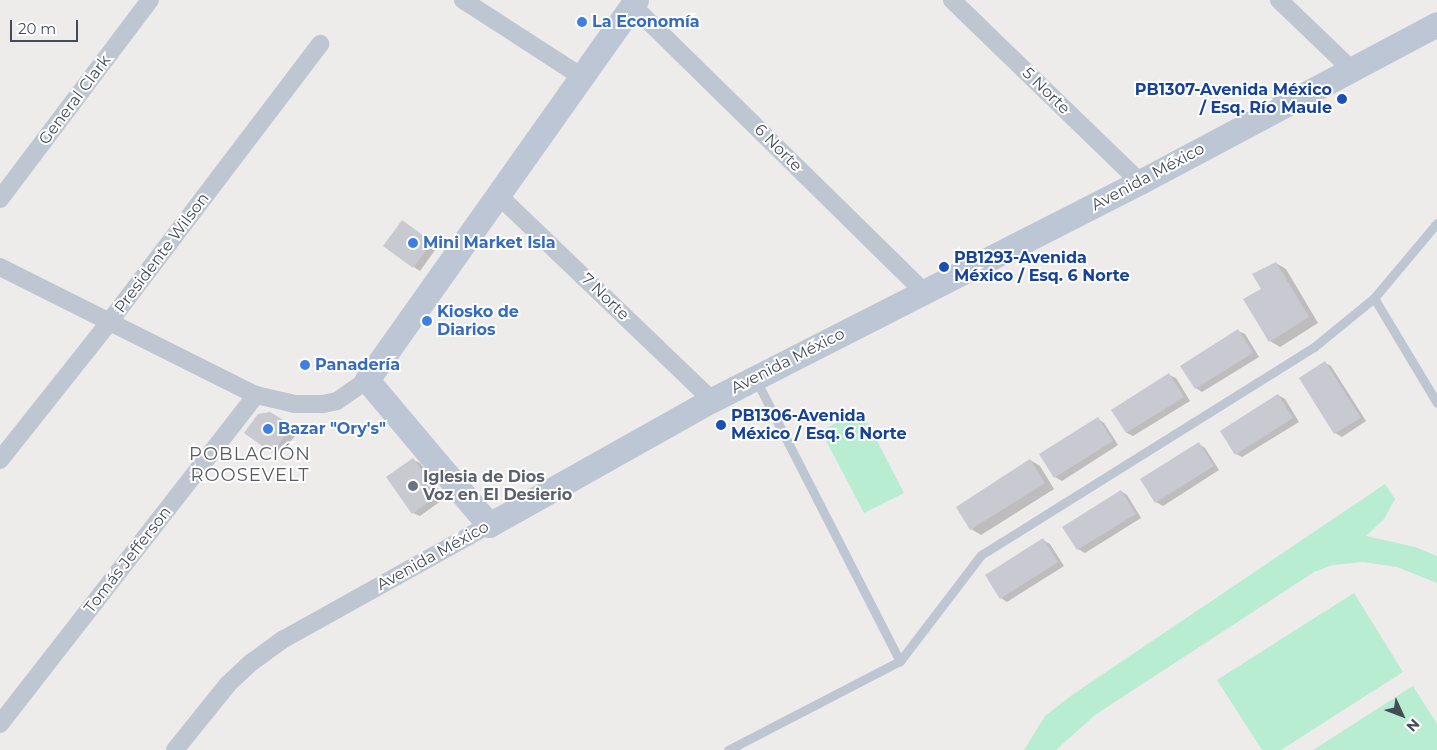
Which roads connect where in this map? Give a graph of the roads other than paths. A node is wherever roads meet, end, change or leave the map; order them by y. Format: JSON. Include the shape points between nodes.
{"nodes":[{"id":1,"x":150,"y":0,"type":"edge"},
{"id":2,"x":463,"y":0,"type":"edge"},
{"id":3,"x":952,"y":0,"type":"edge"},
{"id":4,"x":1279,"y":0,"type":"edge"},
{"id":5,"x":634,"y":3,"type":"edge"},
{"id":6,"x":1437,"y":24,"type":"edge"},
{"id":7,"x":320,"y":44,"type":"dead end"},
{"id":8,"x":1351,"y":69,"type":"junction"},
{"id":9,"x":582,"y":77,"type":"junction"},
{"id":10,"x":1140,"y":182,"type":"junction"},
{"id":11,"x":498,"y":195,"type":"junction"},
{"id":12,"x":0,"y":199,"type":"edge"},
{"id":13,"x":1437,"y":223,"type":"edge"},
{"id":14,"x":0,"y":267,"type":"edge"},
{"id":15,"x":924,"y":292,"type":"junction"},
{"id":16,"x":1374,"y":298,"type":"junction"},
{"id":17,"x":110,"y":321,"type":"junction"},
{"id":18,"x":755,"y":378,"type":"junction"},
{"id":19,"x":367,"y":380,"type":"junction"},
{"id":20,"x":256,"y":395,"type":"junction"},
{"id":21,"x":712,"y":400,"type":"junction"},
{"id":22,"x":1437,"y":403,"type":"edge"},
{"id":23,"x":0,"y":460,"type":"edge"},
{"id":24,"x":489,"y":525,"type":"junction"},
{"id":25,"x":900,"y":661,"type":"junction"},
{"id":26,"x":0,"y":724,"type":"edge"},
{"id":27,"x":175,"y":750,"type":"edge"},
{"id":28,"x":728,"y":750,"type":"edge"}],
"edges":[{"from":1,"to":12,"type":"street","name":"General Clark"},
{"from":2,"to":9,"type":"street"},
{"from":3,"to":10,"type":"street","name":"5 Norte"},
{"from":4,"to":8,"type":"street"},
{"from":5,"to":9,"type":"street"},
{"from":5,"to":15,"type":"street","name":"6 Norte"},
{"from":6,"to":8,"type":"street","name":"Avenida México"},
{"from":7,"to":17,"type":"street","name":"Presidente Wilson"},
{"from":8,"to":10,"type":"street","name":"Avenida México"},
{"from":9,"to":11,"type":"street"},
{"from":10,"to":15,"type":"street","name":"Avenida México"},
{"from":11,"to":19,"type":"street"},
{"from":11,"to":21,"type":"street","name":"7 Norte"},
{"from":13,"to":16,"type":"lane"},
{"from":14,"to":17,"type":"street"},
{"from":15,"to":18,"type":"street","name":"Avenida México"},
{"from":16,"to":22,"type":"lane"},
{"from":16,"to":25,"type":"lane","via":[[1314,347],[981,555]]},
{"from":17,"to":20,"type":"street"},
{"from":17,"to":23,"type":"street","name":"Presidente Wilson"},
{"from":18,"to":21,"type":"street","name":"Avenida México"},
{"from":18,"to":25,"type":"lane"},
{"from":19,"to":20,"type":"street","via":[[343,398],[323,404],[294,404]]},
{"from":19,"to":24,"type":"street"},
{"from":20,"to":26,"type":"street","name":"Tomás Jefferson"},
{"from":21,"to":24,"type":"street","name":"Avenida México"},
{"from":24,"to":27,"type":"street","name":"Avenida México","via":[[284,639],[228,684]]},
{"from":25,"to":28,"type":"lane"}]}
